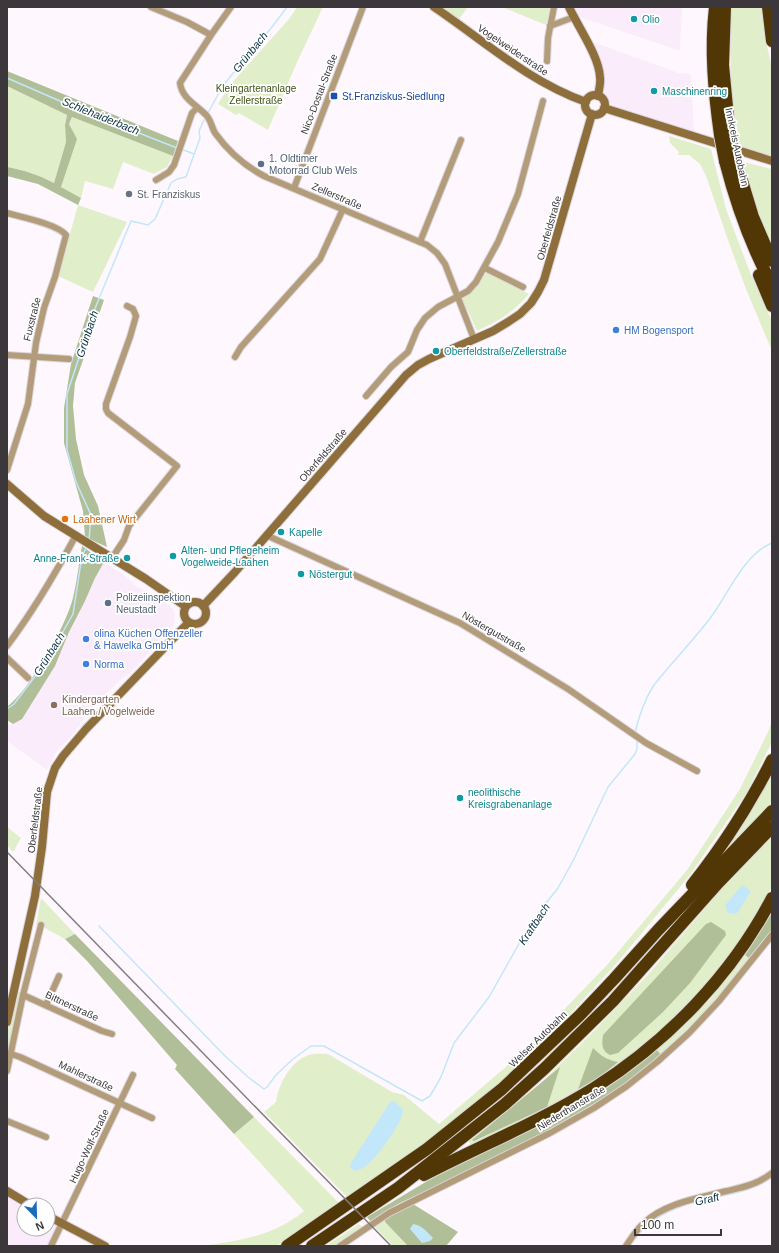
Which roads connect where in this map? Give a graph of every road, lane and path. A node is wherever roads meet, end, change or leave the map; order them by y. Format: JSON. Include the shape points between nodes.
{"nodes":[{"id":1,"x":151,"y":7,"type":"edge"},
{"id":2,"x":231,"y":7,"type":"edge"},
{"id":3,"x":363,"y":7,"type":"edge"},
{"id":4,"x":434,"y":7,"type":"edge"},
{"id":5,"x":554,"y":7,"type":"edge"},
{"id":6,"x":569,"y":7,"type":"edge"},
{"id":7,"x":715,"y":7,"type":"edge"},
{"id":8,"x":725,"y":7,"type":"edge"},
{"id":9,"x":768,"y":7,"type":"edge"},
{"id":10,"x":574,"y":17,"type":"junction"},
{"id":11,"x":550,"y":26,"type":"junction"},
{"id":12,"x":211,"y":35,"type":"junction"},
{"id":13,"x":772,"y":41,"type":"edge"},
{"id":14,"x":547,"y":61,"type":"dead end"},
{"id":15,"x":598,"y":96,"type":"junction"},
{"id":16,"x":543,"y":101,"type":"dead end"},
{"id":17,"x":586,"y":102,"type":"junction"},
{"id":18,"x":197,"y":108,"type":"junction"},
{"id":19,"x":604,"y":108,"type":"junction"},
{"id":20,"x":592,"y":114,"type":"junction"},
{"id":21,"x":725,"y":136,"type":"junction"},
{"id":22,"x":461,"y":140,"type":"dead end"},
{"id":23,"x":730,"y":161,"type":"junction"},
{"id":24,"x":772,"y":161,"type":"edge"},
{"id":25,"x":156,"y":180,"type":"dead end"},
{"id":26,"x":294,"y":188,"type":"junction"},
{"id":27,"x":343,"y":209,"type":"junction"},
{"id":28,"x":7,"y":213,"type":"edge"},
{"id":29,"x":745,"y":226,"type":"junction"},
{"id":30,"x":420,"y":242,"type":"junction"},
{"id":31,"x":772,"y":261,"type":"edge"},
{"id":32,"x":485,"y":268,"type":"junction"},
{"id":33,"x":772,"y":285,"type":"edge"},
{"id":34,"x":523,"y":287,"type":"dead end"},
{"id":35,"x":458,"y":296,"type":"junction"},
{"id":36,"x":127,"y":306,"type":"dead end"},
{"id":37,"x":772,"y":306,"type":"edge"},
{"id":38,"x":474,"y":339,"type":"junction"},
{"id":39,"x":7,"y":355,"type":"edge"},
{"id":40,"x":34,"y":357,"type":"junction"},
{"id":41,"x":235,"y":357,"type":"dead end"},
{"id":42,"x":69,"y":359,"type":"dead end"},
{"id":43,"x":366,"y":396,"type":"dead end"},
{"id":44,"x":7,"y":470,"type":"edge"},
{"id":45,"x":7,"y":484,"type":"edge"},
{"id":46,"x":266,"y":535,"type":"junction"},
{"id":47,"x":75,"y":536,"type":"junction"},
{"id":48,"x":112,"y":558,"type":"junction"},
{"id":49,"x":185,"y":606,"type":"junction"},
{"id":50,"x":203,"y":606,"type":"junction"},
{"id":51,"x":188,"y":623,"type":"junction"},
{"id":52,"x":7,"y":646,"type":"edge"},
{"id":53,"x":7,"y":658,"type":"edge"},
{"id":54,"x":28,"y":678,"type":"dead end"},
{"id":55,"x":772,"y":760,"type":"edge"},
{"id":56,"x":697,"y":771,"type":"dead end"},
{"id":57,"x":772,"y":811,"type":"edge"},
{"id":58,"x":772,"y":827,"type":"edge"},
{"id":59,"x":772,"y":898,"type":"edge"},
{"id":60,"x":42,"y":925,"type":"dead end"},
{"id":61,"x":660,"y":929,"type":"junction"},
{"id":62,"x":772,"y":935,"type":"edge"},
{"id":63,"x":59,"y":976,"type":"dead end"},
{"id":64,"x":23,"y":996,"type":"junction"},
{"id":65,"x":46,"y":1005,"type":"junction"},
{"id":66,"x":7,"y":1022,"type":"edge"},
{"id":67,"x":112,"y":1034,"type":"dead end"},
{"id":68,"x":10,"y":1054,"type":"junction"},
{"id":69,"x":7,"y":1071,"type":"edge"},
{"id":70,"x":133,"y":1075,"type":"dead end"},
{"id":71,"x":120,"y":1103,"type":"junction"},
{"id":72,"x":152,"y":1118,"type":"dead end"},
{"id":73,"x":7,"y":1121,"type":"edge"},
{"id":74,"x":46,"y":1137,"type":"dead end"},
{"id":75,"x":772,"y":1173,"type":"edge"},
{"id":76,"x":398,"y":1188,"type":"junction"},
{"id":77,"x":7,"y":1191,"type":"edge"},
{"id":78,"x":17,"y":1197,"type":"edge"},
{"id":79,"x":56,"y":1221,"type":"edge"},
{"id":80,"x":62,"y":1225,"type":"junction"},
{"id":81,"x":51,"y":1246,"type":"edge"},
{"id":82,"x":105,"y":1246,"type":"edge"},
{"id":83,"x":287,"y":1246,"type":"edge"},
{"id":84,"x":312,"y":1246,"type":"edge"},
{"id":85,"x":340,"y":1246,"type":"edge"},
{"id":86,"x":626,"y":1246,"type":"edge"}],
"edges":[{"from":1,"to":12,"type":"street"},
{"from":2,"to":12,"type":"street"},
{"from":3,"to":26,"type":"street","name":"Nico-Dostal-Straße"},
{"from":4,"to":17,"type":"main road","name":"Vogelweiderstraße","via":[[527,72],[563,93]]},
{"from":5,"to":11,"type":"street"},
{"from":6,"to":10,"type":"main road"},
{"from":7,"to":21,"type":"highway","name":"Innkreis Autobahn","via":[[712,63],[714,94]]},
{"from":8,"to":21,"type":"highway","name":"Innkreis Autobahn"},
{"from":9,"to":13,"type":"highway"},
{"from":10,"to":11,"type":"street"},
{"from":10,"to":15,"type":"main road","via":[[599,69]]},
{"from":11,"to":14,"type":"street"},
{"from":12,"to":18,"type":"street","name":"Zellerstraße","via":[[180,83],[184,95]]},
{"from":15,"to":17,"type":"main road","via":[[592,96]]},
{"from":15,"to":19,"type":"main road","via":[[604,100]]},
{"from":16,"to":32,"type":"street","via":[[518,194]]},
{"from":17,"to":20,"type":"main road","via":[[586,108]]},
{"from":18,"to":25,"type":"street","via":[[192,113],[174,165],[169,172]]},
{"from":18,"to":26,"type":"street","name":"Zellerstraße","via":[[206,116],[214,132],[243,163],[264,176]]},
{"from":19,"to":20,"type":"main road","via":[[598,114]]},
{"from":19,"to":24,"type":"main road"},
{"from":20,"to":38,"type":"main road","name":"Oberfeldstraße","via":[[546,274],[538,292],[520,314],[493,331]]},
{"from":21,"to":23,"type":"highway","name":"Innkreis Autobahn","bridge":true},
{"from":22,"to":30,"type":"street"},
{"from":23,"to":29,"type":"highway","name":"Innkreis Autobahn","via":[[735,196]]},
{"from":23,"to":31,"type":"highway","name":"Innkreis Autobahn"},
{"from":26,"to":27,"type":"street","name":"Zellerstraße"},
{"from":27,"to":30,"type":"street","name":"Zellerstraße"},
{"from":27,"to":41,"type":"street","via":[[320,259],[241,347]]},
{"from":28,"to":40,"type":"street","name":"Fuxstraße","via":[[54,227],[66,235],[44,308]]},
{"from":29,"to":33,"type":"highway","name":"Innkreis Autobahn"},
{"from":29,"to":37,"type":"highway","via":[[760,278]]},
{"from":30,"to":35,"type":"street","name":"Zellerstraße","via":[[441,257]]},
{"from":32,"to":34,"type":"street"},
{"from":32,"to":35,"type":"street","via":[[472,287]]},
{"from":35,"to":38,"type":"street"},
{"from":35,"to":43,"type":"street","via":[[425,318],[406,356],[391,367]]},
{"from":36,"to":48,"type":"street","via":[[133,309],[136,316],[106,409],[177,466],[129,526],[124,540]]},
{"from":38,"to":46,"type":"main road","name":"Oberfeldstraße","via":[[429,359],[406,376]]},
{"from":39,"to":40,"type":"street"},
{"from":40,"to":42,"type":"street"},
{"from":40,"to":44,"type":"street","name":"Fuxstraße","via":[[28,404]]},
{"from":45,"to":47,"type":"main road","via":[[44,516]]},
{"from":46,"to":50,"type":"main road","name":"Oberfeldstraße"},
{"from":46,"to":56,"type":"street","name":"Nöstergutstraße","via":[[460,623],[568,688],[646,743]]},
{"from":47,"to":48,"type":"main road"},
{"from":47,"to":52,"type":"street","via":[[48,586]]},
{"from":48,"to":49,"type":"main road"},
{"from":49,"to":50,"type":"main road","via":[[194,602]]},
{"from":49,"to":51,"type":"main road","via":[[183,615]]},
{"from":50,"to":51,"type":"main road","name":"Oberfeldstraße","via":[[206,610],[204,620],[196,625]]},
{"from":51,"to":66,"type":"main road","name":"Oberfeldstraße","via":[[86,729],[56,768],[47,792],[35,896]]},
{"from":53,"to":54,"type":"street"},
{"from":55,"to":61,"type":"highway","via":[[725,840]]},
{"from":57,"to":61,"type":"highway","name":"Welser Autobahn"},
{"from":58,"to":76,"type":"highway","via":[[574,1041],[505,1104]]},
{"from":59,"to":76,"type":"highway","via":[[752,932],[717,979],[677,1022],[636,1058],[594,1088],[566,1104]]},
{"from":60,"to":64,"type":"street"},
{"from":61,"to":83,"type":"highway","name":"Welser Autobahn","via":[[579,1016],[502,1089],[427,1149]]},
{"from":62,"to":85,"type":"street","name":"Niederthanstraße","via":[[694,1028],[627,1086],[550,1133],[389,1213]]},
{"from":63,"to":65,"type":"street"},
{"from":64,"to":65,"type":"street","name":"Bittnerstraße"},
{"from":64,"to":68,"type":"street"},
{"from":65,"to":67,"type":"street","name":"Bittnerstraße"},
{"from":68,"to":69,"type":"street"},
{"from":68,"to":71,"type":"street","name":"Mahlerstraße"},
{"from":70,"to":71,"type":"street","name":"Hugo-Wolf-Straße"},
{"from":71,"to":72,"type":"street","name":"Mahlerstraße"},
{"from":71,"to":80,"type":"street","name":"Hugo-Wolf-Straße"},
{"from":73,"to":74,"type":"street"},
{"from":75,"to":86,"type":"street","via":[[751,1185],[684,1201],[659,1212],[643,1224]]},
{"from":76,"to":84,"type":"highway"},
{"from":77,"to":78,"type":"main road"},
{"from":79,"to":80,"type":"main road"},
{"from":80,"to":81,"type":"street","name":"Hugo-Wolf-Straße"},
{"from":80,"to":82,"type":"main road"}]}
